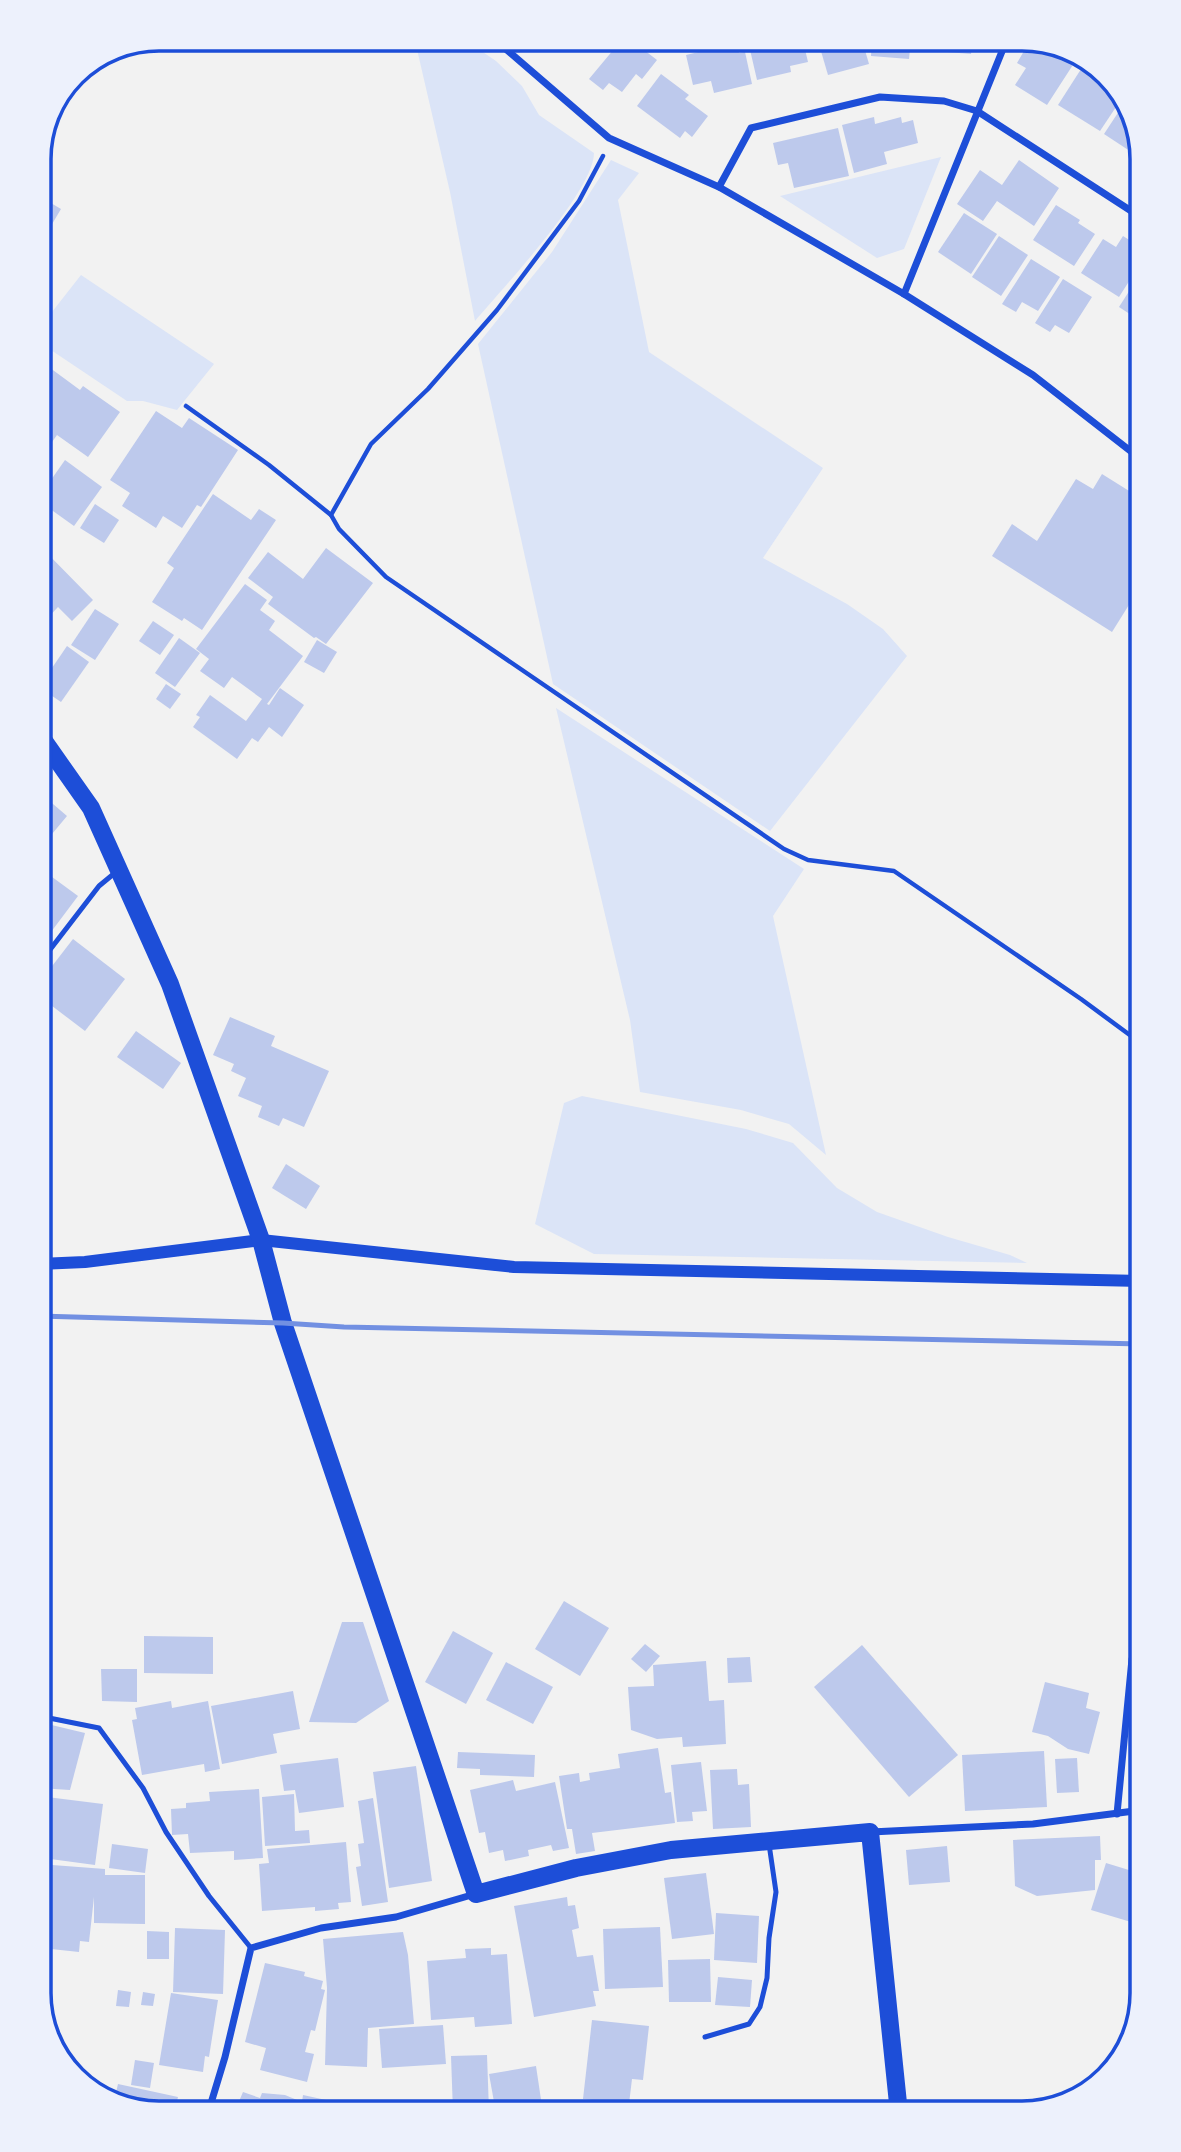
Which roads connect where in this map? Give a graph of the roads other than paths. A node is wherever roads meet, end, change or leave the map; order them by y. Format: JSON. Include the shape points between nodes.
{"nodes":[{"id":1,"x":508,"y":51,"type":"edge"},
{"id":2,"x":1002,"y":51,"type":"edge"},
{"id":3,"x":977,"y":111,"type":"junction"},
{"id":4,"x":719,"y":187,"type":"junction"},
{"id":5,"x":1130,"y":210,"type":"edge"},
{"id":6,"x":904,"y":294,"type":"junction"},
{"id":7,"x":1130,"y":450,"type":"edge"},
{"id":8,"x":51,"y":751,"type":"edge"},
{"id":9,"x":118,"y":870,"type":"junction"},
{"id":10,"x":51,"y":945,"type":"edge"},
{"id":11,"x":261,"y":1240,"type":"junction"},
{"id":12,"x":51,"y":1263,"type":"edge"},
{"id":13,"x":1130,"y":1281,"type":"edge"},
{"id":14,"x":1130,"y":1680,"type":"edge"},
{"id":15,"x":51,"y":1719,"type":"edge"},
{"id":16,"x":1130,"y":1812,"type":"edge"},
{"id":17,"x":1117,"y":1814,"type":"junction"},
{"id":18,"x":870,"y":1832,"type":"junction"},
{"id":19,"x":769,"y":1841,"type":"junction"},
{"id":20,"x":475,"y":1894,"type":"junction"},
{"id":21,"x":251,"y":1948,"type":"junction"},
{"id":22,"x":705,"y":2037,"type":"dead end"},
{"id":23,"x":211,"y":2101,"type":"edge"},
{"id":24,"x":898,"y":2101,"type":"edge"}],
"edges":[{"from":1,"to":4,"type":"street","via":[[609,138]]},
{"from":2,"to":3,"type":"street"},
{"from":3,"to":4,"type":"street","via":[[944,101],[880,97],[751,128]]},
{"from":3,"to":5,"type":"street"},
{"from":3,"to":6,"type":"street"},
{"from":4,"to":6,"type":"street"},
{"from":6,"to":7,"type":"street","via":[[1033,375]]},
{"from":8,"to":9,"type":"main road","via":[[90,808]]},
{"from":9,"to":10,"type":"lane","via":[[99,886]]},
{"from":9,"to":11,"type":"main road","via":[[170,984]]},
{"from":11,"to":12,"type":"street"},
{"from":11,"to":13,"type":"street","via":[[514,1267]]},
{"from":11,"to":20,"type":"main road","via":[[283,1323]]},
{"from":14,"to":17,"type":"street"},
{"from":15,"to":21,"type":"lane","via":[[99,1728],[143,1788],[209,1896]]},
{"from":16,"to":17,"type":"street"},
{"from":17,"to":18,"type":"street","via":[[1033,1824]]},
{"from":18,"to":19,"type":"main road"},
{"from":18,"to":24,"type":"main road"},
{"from":19,"to":20,"type":"main road","via":[[671,1850]]},
{"from":19,"to":22,"type":"lane","via":[[776,1892],[760,2007],[749,2024]]},
{"from":20,"to":21,"type":"street","via":[[396,1917],[321,1928]]},
{"from":21,"to":23,"type":"street"}]}
